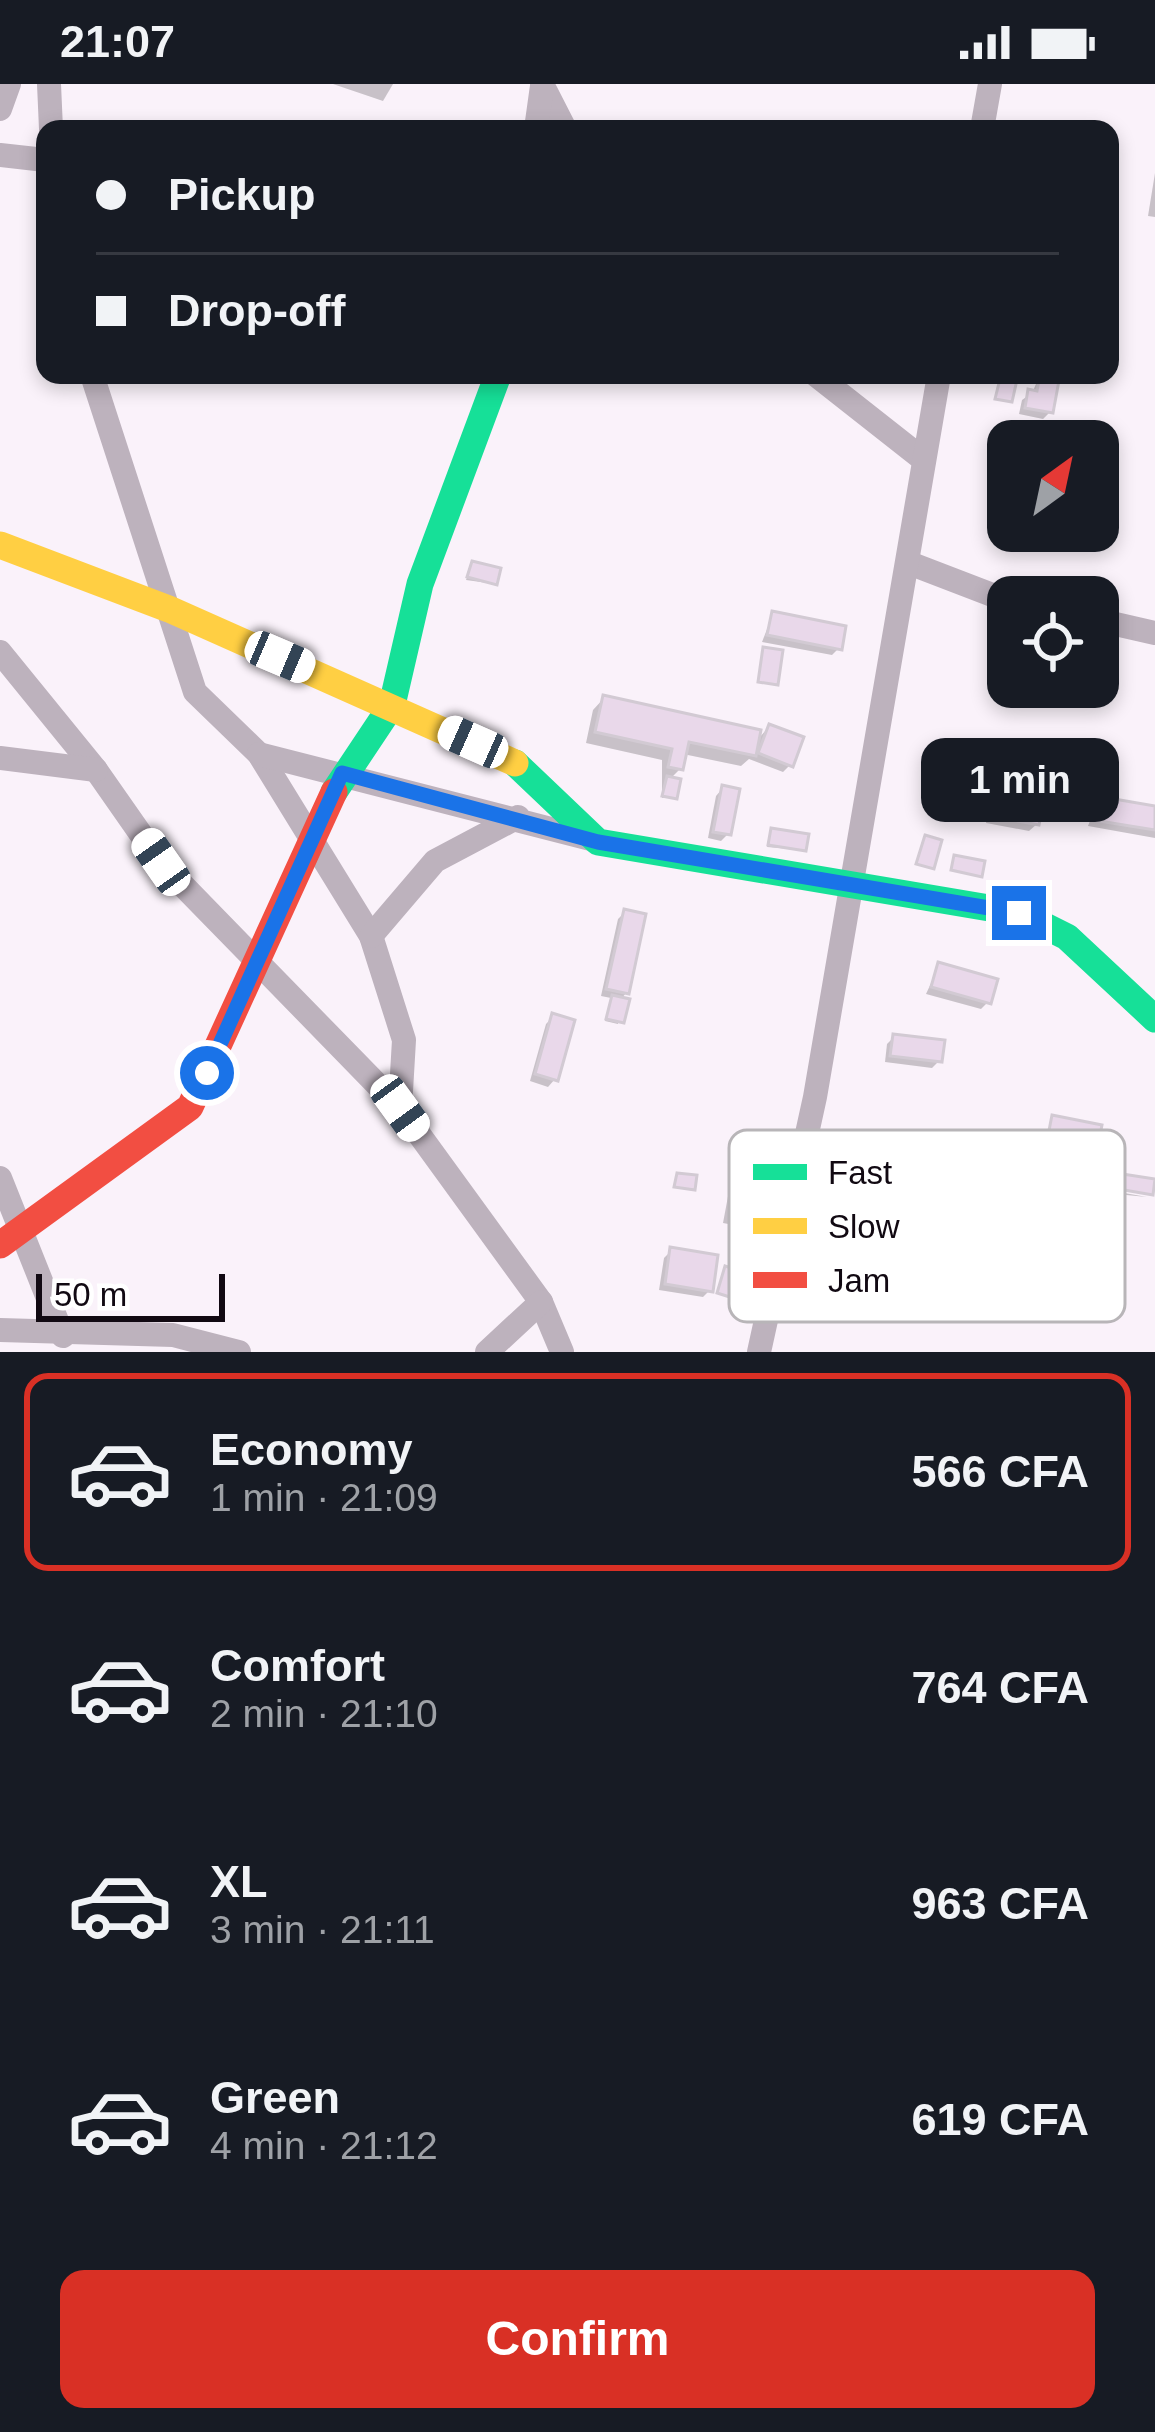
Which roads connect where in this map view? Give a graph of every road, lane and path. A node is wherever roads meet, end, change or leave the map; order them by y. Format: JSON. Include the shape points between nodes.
{"nodes":[{"id":1,"x":9,"y":84,"type":"edge"},
{"id":2,"x":49,"y":84,"type":"edge"},
{"id":3,"x":542,"y":84,"type":"edge"},
{"id":4,"x":990,"y":84,"type":"edge"},
{"id":5,"x":0,"y":109,"type":"edge"},
{"id":6,"x":51,"y":120,"type":"edge"},
{"id":7,"x":537,"y":120,"type":"edge"},
{"id":8,"x":560,"y":120,"type":"edge"},
{"id":9,"x":984,"y":120,"type":"edge"},
{"id":10,"x":0,"y":155,"type":"edge"},
{"id":11,"x":36,"y":159,"type":"edge"},
{"id":12,"x":95,"y":384,"type":"edge"},
{"id":13,"x":495,"y":384,"type":"edge"},
{"id":14,"x":827,"y":384,"type":"edge"},
{"id":15,"x":937,"y":384,"type":"edge"},
{"id":16,"x":924,"y":460,"type":"junction"},
{"id":17,"x":0,"y":545,"type":"edge"},
{"id":18,"x":909,"y":563,"type":"junction"},
{"id":19,"x":987,"y":593,"type":"edge"},
{"id":20,"x":169,"y":609,"type":"junction"},
{"id":21,"x":1119,"y":625,"type":"edge"},
{"id":22,"x":1155,"y":633,"type":"edge"},
{"id":23,"x":0,"y":652,"type":"edge"},
{"id":24,"x":392,"y":705,"type":"junction"},
{"id":25,"x":260,"y":754,"type":"junction"},
{"id":26,"x":0,"y":758,"type":"edge"},
{"id":27,"x":96,"y":770,"type":"junction"},
{"id":28,"x":342,"y":773,"type":"junction"},
{"id":29,"x":518,"y":817,"type":"junction"},
{"id":30,"x":311,"y":838,"type":"junction"},
{"id":31,"x":598,"y":842,"type":"junction"},
{"id":32,"x":852,"y":881,"type":"junction"},
{"id":33,"x":371,"y":936,"type":"junction"},
{"id":34,"x":257,"y":961,"type":"junction"},
{"id":35,"x":1155,"y":1018,"type":"edge"},
{"id":36,"x":400,"y":1108,"type":"junction"},
{"id":37,"x":808,"y":1130,"type":"edge"},
{"id":38,"x":0,"y":1178,"type":"edge"},
{"id":39,"x":10,"y":1239,"type":"edge"},
{"id":40,"x":541,"y":1302,"type":"junction"},
{"id":41,"x":766,"y":1322,"type":"edge"},
{"id":42,"x":0,"y":1330,"type":"edge"},
{"id":43,"x":63,"y":1336,"type":"junction"},
{"id":44,"x":239,"y":1352,"type":"edge"},
{"id":45,"x":487,"y":1352,"type":"edge"},
{"id":46,"x":562,"y":1352,"type":"edge"},
{"id":47,"x":759,"y":1352,"type":"edge"}],
"edges":[{"from":1,"to":5,"type":"street"},
{"from":2,"to":6,"type":"street"},
{"from":3,"to":7,"type":"street"},
{"from":3,"to":8,"type":"street"},
{"from":4,"to":9,"type":"street"},
{"from":10,"to":11,"type":"street"},
{"from":12,"to":20,"type":"street"},
{"from":13,"to":24,"type":"street","via":[[420,584]]},
{"from":14,"to":16,"type":"street"},
{"from":15,"to":16,"type":"street"},
{"from":16,"to":18,"type":"street"},
{"from":17,"to":20,"type":"street"},
{"from":18,"to":19,"type":"street"},
{"from":18,"to":32,"type":"street"},
{"from":20,"to":24,"type":"street"},
{"from":20,"to":25,"type":"street","via":[[195,692]]},
{"from":21,"to":22,"type":"street"},
{"from":23,"to":27,"type":"street"},
{"from":24,"to":28,"type":"street"},
{"from":24,"to":31,"type":"street","via":[[513,761]]},
{"from":25,"to":28,"type":"street"},
{"from":25,"to":30,"type":"street"},
{"from":26,"to":27,"type":"street"},
{"from":27,"to":34,"type":"street","via":[[161,862]]},
{"from":28,"to":29,"type":"street"},
{"from":28,"to":30,"type":"street"},
{"from":29,"to":31,"type":"street"},
{"from":29,"to":33,"type":"street","via":[[435,861]]},
{"from":30,"to":33,"type":"street"},
{"from":30,"to":34,"type":"street"},
{"from":31,"to":32,"type":"street"},
{"from":32,"to":35,"type":"street","via":[[1019,913],[1067,937]]},
{"from":32,"to":37,"type":"street"},
{"from":33,"to":36,"type":"street","via":[[404,1040]]},
{"from":34,"to":36,"type":"street"},
{"from":34,"to":39,"type":"street","via":[[190,1107]]},
{"from":36,"to":40,"type":"street"},
{"from":38,"to":39,"type":"street"},
{"from":39,"to":43,"type":"street"},
{"from":40,"to":45,"type":"street"},
{"from":40,"to":46,"type":"street"},
{"from":41,"to":47,"type":"street"},
{"from":42,"to":43,"type":"street"},
{"from":43,"to":44,"type":"street","via":[[173,1335]]}]}
